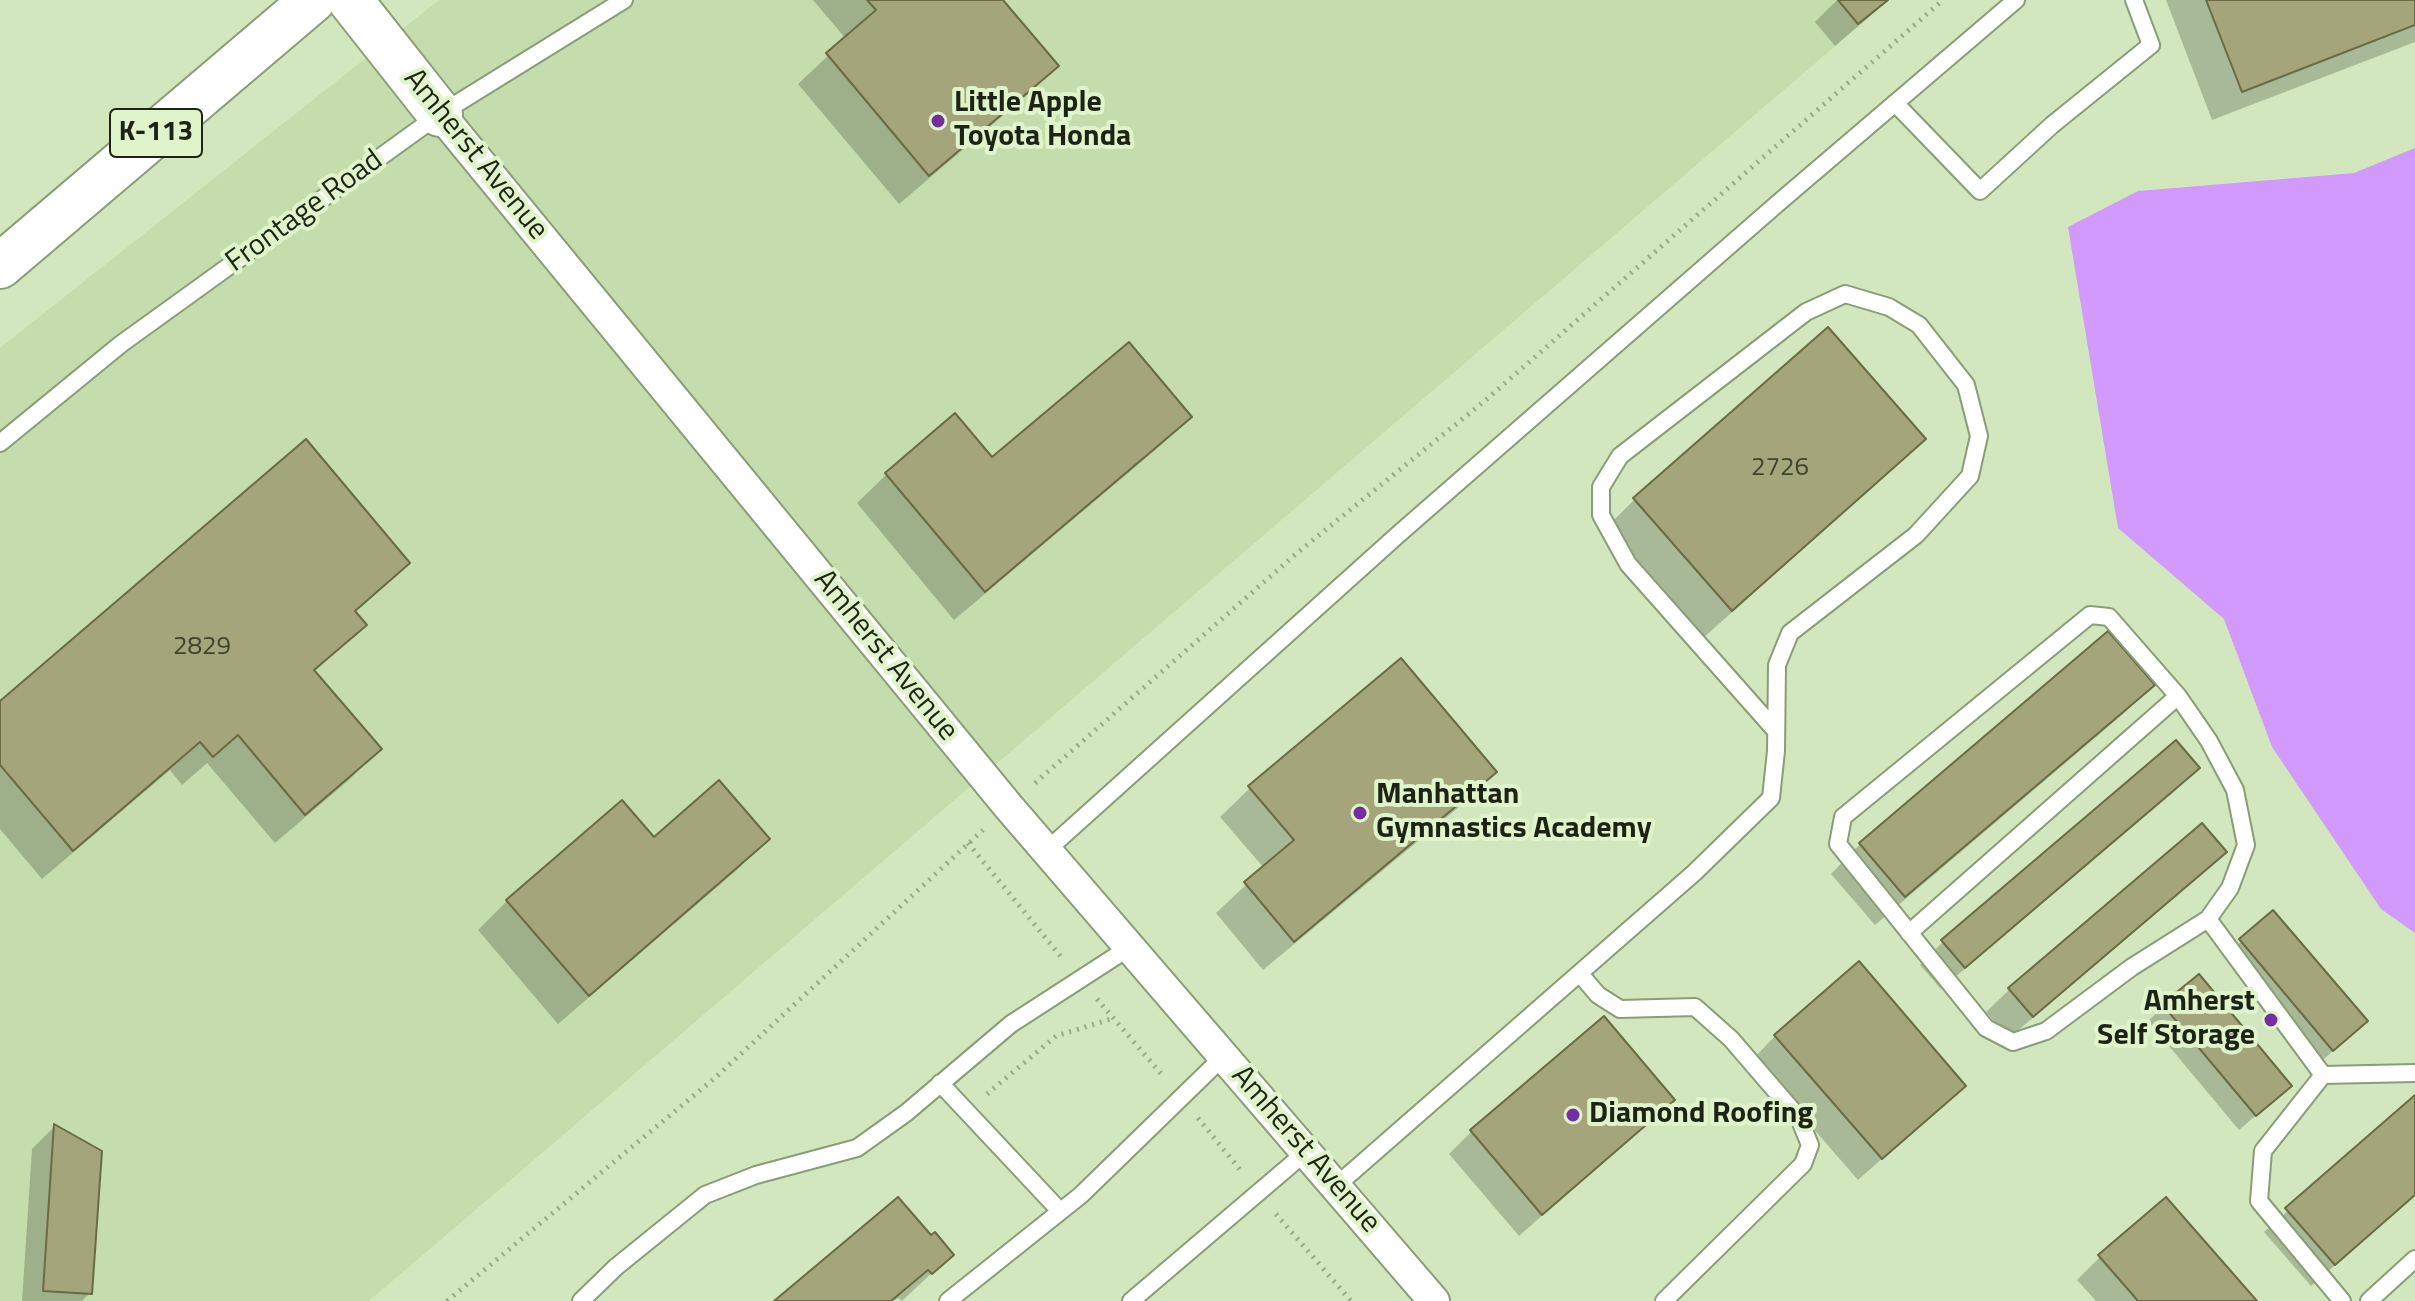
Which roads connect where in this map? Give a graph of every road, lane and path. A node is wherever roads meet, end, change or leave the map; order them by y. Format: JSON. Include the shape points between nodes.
{"nodes":[{"id":1,"x":313,"y":0,"type":"edge"},
{"id":2,"x":350,"y":0,"type":"edge"},
{"id":3,"x":624,"y":0,"type":"edge"},
{"id":4,"x":1943,"y":0,"type":"edge"},
{"id":5,"x":2016,"y":0,"type":"edge"},
{"id":6,"x":2134,"y":0,"type":"edge"},
{"id":7,"x":1895,"y":103,"type":"junction"},
{"id":8,"x":440,"y":114,"type":"junction"},
{"id":9,"x":0,"y":266,"type":"edge"},
{"id":10,"x":0,"y":443,"type":"edge"},
{"id":11,"x":2178,"y":696,"type":"junction"},
{"id":12,"x":1776,"y":731,"type":"junction"},
{"id":13,"x":1008,"y":806,"type":"junction"},
{"id":14,"x":968,"y":843,"type":"junction"},
{"id":15,"x":1046,"y":851,"type":"junction"},
{"id":16,"x":2208,"y":919,"type":"junction"},
{"id":17,"x":1909,"y":933,"type":"junction"},
{"id":18,"x":1130,"y":947,"type":"junction"},
{"id":19,"x":1580,"y":974,"type":"junction"},
{"id":20,"x":1079,"y":979,"type":"junction"},
{"id":21,"x":1114,"y":1018,"type":"junction"},
{"id":22,"x":1224,"y":1056,"type":"junction"},
{"id":23,"x":2415,"y":1073,"type":"edge"},
{"id":24,"x":2323,"y":1075,"type":"junction"},
{"id":25,"x":940,"y":1083,"type":"junction"},
{"id":26,"x":1181,"y":1097,"type":"junction"},
{"id":27,"x":967,"y":1112,"type":"junction"},
{"id":28,"x":1306,"y":1152,"type":"junction"},
{"id":29,"x":1336,"y":1186,"type":"junction"},
{"id":30,"x":1258,"y":1193,"type":"junction"},
{"id":31,"x":1060,"y":1211,"type":"junction"},
{"id":32,"x":2415,"y":1259,"type":"edge"},
{"id":33,"x":447,"y":1301,"type":"edge"},
{"id":34,"x":581,"y":1301,"type":"edge"},
{"id":35,"x":948,"y":1301,"type":"edge"},
{"id":36,"x":1131,"y":1301,"type":"edge"},
{"id":37,"x":1351,"y":1301,"type":"edge"},
{"id":38,"x":1434,"y":1301,"type":"edge"},
{"id":39,"x":1664,"y":1301,"type":"edge"},
{"id":40,"x":2342,"y":1301,"type":"edge"},
{"id":41,"x":2369,"y":1301,"type":"edge"}],
"edges":[{"from":1,"to":9,"type":"main road","number":"K-113"},
{"from":2,"to":8,"type":"main road","name":"Amherst Avenue"},
{"from":3,"to":8,"type":"lane","name":"Frontage Road"},
{"from":4,"to":13,"type":"path","via":[[1487,399],[1297,553]]},
{"from":5,"to":7,"type":"lane"},
{"from":6,"to":7,"type":"lane","via":[[2151,45],[1980,191]]},
{"from":7,"to":15,"type":"lane","via":[[1401,532]]},
{"from":8,"to":10,"type":"lane","name":"Frontage Road","via":[[121,344]]},
{"from":8,"to":13,"type":"street","name":"Amherst Avenue"},
{"from":11,"to":16,"type":"lane","via":[[2235,790],[2246,845],[2230,888]]},
{"from":11,"to":17,"type":"lane"},
{"from":11,"to":17,"type":"lane","via":[[2109,617],[2090,615],[1843,817],[1838,844]]},
{"from":12,"to":12,"type":"lane","via":[[1777,665],[1790,633],[1916,535],[1970,476],[1979,436],[1966,385],[1919,325],[1889,307],[1845,294],[1806,312],[1620,456],[1601,487],[1601,515],[1628,564]]},
{"from":12,"to":19,"type":"lane","via":[[1771,798]]},
{"from":13,"to":14,"type":"path"},
{"from":13,"to":15,"type":"street","name":"Amherst Avenue"},
{"from":14,"to":20,"type":"path"},
{"from":14,"to":33,"type":"path","via":[[716,1077]]},
{"from":15,"to":18,"type":"street","name":"Amherst Avenue"},
{"from":16,"to":17,"type":"lane","via":[[2046,1031],[2013,1042],[1986,1028]]},
{"from":16,"to":24,"type":"lane"},
{"from":18,"to":20,"type":"lane"},
{"from":18,"to":22,"type":"street","name":"Amherst Avenue"},
{"from":19,"to":29,"type":"lane"},
{"from":19,"to":39,"type":"lane","via":[[1620,1009],[1695,1007],[1731,1039],[1799,1118],[1810,1145],[1803,1164]]},
{"from":20,"to":21,"type":"path"},
{"from":20,"to":25,"type":"lane","via":[[1011,1024]]},
{"from":21,"to":26,"type":"path"},
{"from":21,"to":27,"type":"path","via":[[1056,1036]]},
{"from":22,"to":26,"type":"lane"},
{"from":22,"to":28,"type":"street","name":"Amherst Avenue"},
{"from":23,"to":24,"type":"lane"},
{"from":24,"to":40,"type":"lane","via":[[2263,1151],[2259,1201]]},
{"from":25,"to":27,"type":"lane"},
{"from":25,"to":34,"type":"lane","via":[[857,1148],[756,1175],[705,1195]]},
{"from":26,"to":30,"type":"path"},
{"from":26,"to":31,"type":"lane"},
{"from":27,"to":31,"type":"lane"},
{"from":28,"to":29,"type":"street","name":"Amherst Avenue"},
{"from":28,"to":30,"type":"lane"},
{"from":29,"to":38,"type":"street","name":"Amherst Avenue"},
{"from":30,"to":36,"type":"lane"},
{"from":30,"to":37,"type":"path"},
{"from":31,"to":35,"type":"lane"},
{"from":32,"to":41,"type":"lane"}]}
